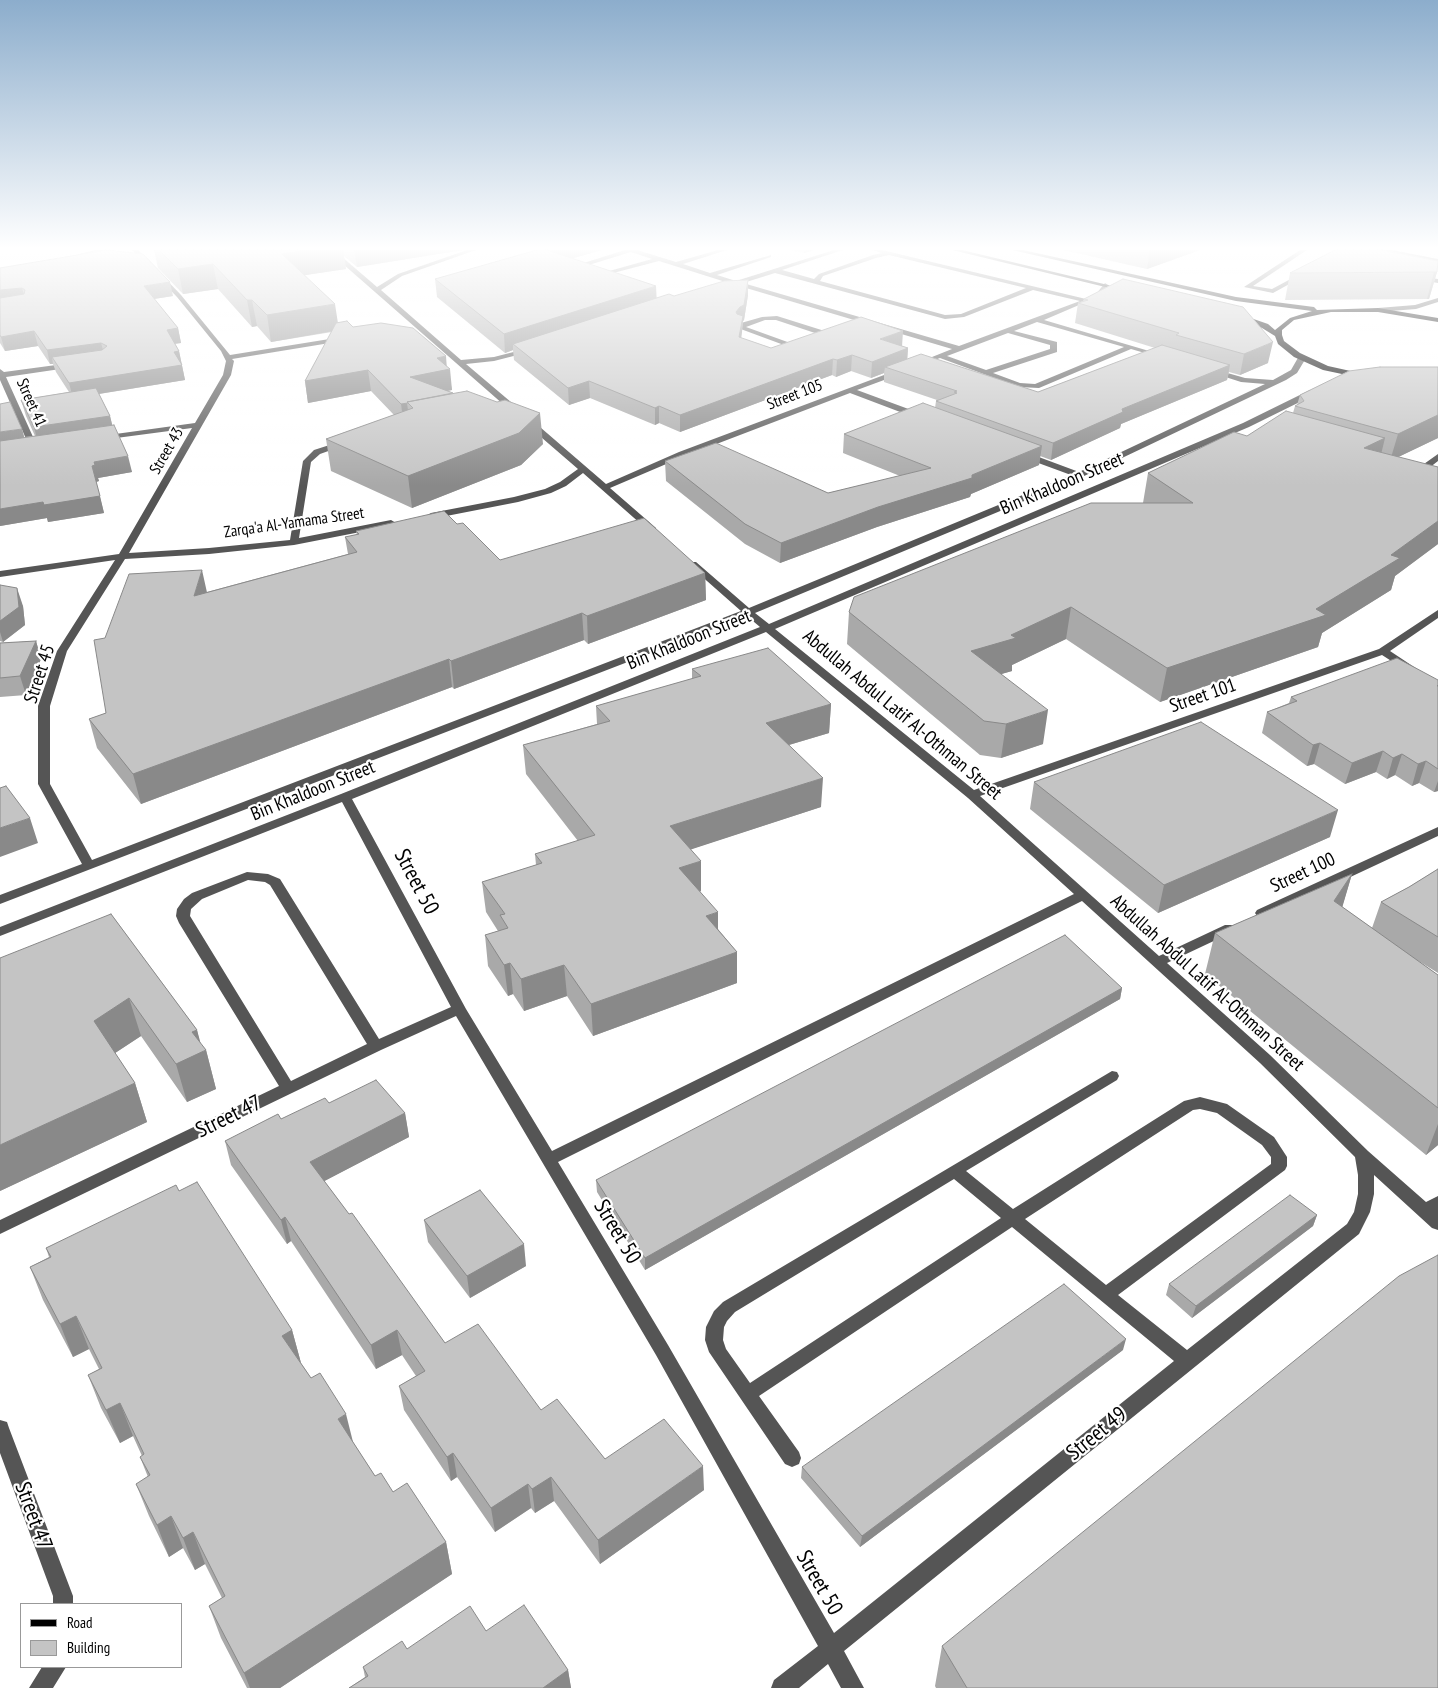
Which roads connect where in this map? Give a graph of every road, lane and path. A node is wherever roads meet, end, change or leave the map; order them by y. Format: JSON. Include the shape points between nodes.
{"nodes":[{"id":1,"x":206,"y":329,"type":"edge"},
{"id":2,"x":416,"y":329,"type":"edge"},
{"id":3,"x":744,"y":329,"type":"edge"},
{"id":4,"x":809,"y":329,"type":"edge"},
{"id":5,"x":894,"y":329,"type":"edge"},
{"id":6,"x":1014,"y":329,"type":"edge"},
{"id":7,"x":1069,"y":329,"type":"edge"},
{"id":8,"x":1267,"y":329,"type":"edge"},
{"id":9,"x":1279,"y":329,"type":"edge"},
{"id":10,"x":1008,"y":331,"type":"junction"},
{"id":11,"x":836,"y":332,"type":"edge"},
{"id":12,"x":828,"y":335,"type":"junction"},
{"id":13,"x":1278,"y":335,"type":"junction"},
{"id":14,"x":347,"y":338,"type":"edge"},
{"id":15,"x":537,"y":347,"type":"edge"},
{"id":16,"x":1132,"y":347,"type":"junction"},
{"id":17,"x":960,"y":349,"type":"junction"},
{"id":18,"x":940,"y":356,"type":"junction"},
{"id":19,"x":229,"y":357,"type":"junction"},
{"id":20,"x":1169,"y":358,"type":"edge"},
{"id":21,"x":1302,"y":358,"type":"junction"},
{"id":22,"x":459,"y":362,"type":"junction"},
{"id":23,"x":77,"y":365,"type":"edge"},
{"id":24,"x":913,"y":366,"type":"edge"},
{"id":25,"x":1206,"y":369,"type":"edge"},
{"id":26,"x":904,"y":370,"type":"edge"},
{"id":27,"x":1,"y":373,"type":"edge"},
{"id":28,"x":985,"y":373,"type":"junction"},
{"id":29,"x":1370,"y":379,"type":"joint"},
{"id":30,"x":1274,"y":382,"type":"junction"},
{"id":31,"x":1343,"y":384,"type":"edge"},
{"id":32,"x":1325,"y":388,"type":"edge"},
{"id":33,"x":849,"y":390,"type":"junction"},
{"id":34,"x":512,"y":408,"type":"junction"},
{"id":35,"x":502,"y":410,"type":"edge"},
{"id":36,"x":932,"y":421,"type":"edge"},
{"id":37,"x":198,"y":425,"type":"junction"},
{"id":38,"x":92,"y":440,"type":"edge"},
{"id":39,"x":351,"y":441,"type":"edge"},
{"id":40,"x":44,"y":447,"type":"edge"},
{"id":41,"x":1014,"y":451,"type":"edge"},
{"id":42,"x":1438,"y":457,"type":"edge"},
{"id":43,"x":583,"y":469,"type":"junction"},
{"id":44,"x":1407,"y":470,"type":"edge"},
{"id":45,"x":1417,"y":473,"type":"junction"},
{"id":46,"x":1079,"y":475,"type":"junction"},
{"id":47,"x":1431,"y":477,"type":"edge"},
{"id":48,"x":604,"y":488,"type":"junction"},
{"id":49,"x":419,"y":518,"type":"edge"},
{"id":50,"x":400,"y":522,"type":"edge"},
{"id":51,"x":662,"y":538,"type":"edge"},
{"id":52,"x":294,"y":542,"type":"junction"},
{"id":53,"x":122,"y":556,"type":"junction"},
{"id":54,"x":683,"y":556,"type":"edge"},
{"id":55,"x":0,"y":574,"type":"edge"},
{"id":56,"x":748,"y":612,"type":"junction"},
{"id":57,"x":1438,"y":613,"type":"edge"},
{"id":58,"x":767,"y":628,"type":"junction"},
{"id":59,"x":1383,"y":651,"type":"junction"},
{"id":60,"x":1438,"y":688,"type":"edge"},
{"id":61,"x":972,"y":795,"type":"junction"},
{"id":62,"x":345,"y":797,"type":"junction"},
{"id":63,"x":1438,"y":831,"type":"edge"},
{"id":64,"x":89,"y":866,"type":"junction"},
{"id":65,"x":1083,"y":895,"type":"junction"},
{"id":66,"x":0,"y":900,"type":"edge"},
{"id":67,"x":0,"y":932,"type":"edge"},
{"id":68,"x":1158,"y":962,"type":"junction"},
{"id":69,"x":458,"y":1009,"type":"junction"},
{"id":70,"x":376,"y":1046,"type":"junction"},
{"id":71,"x":1112,"y":1076,"type":"dead end"},
{"id":72,"x":288,"y":1088,"type":"junction"},
{"id":73,"x":1362,"y":1155,"type":"junction"},
{"id":74,"x":548,"y":1160,"type":"junction"},
{"id":75,"x":955,"y":1170,"type":"junction"},
{"id":76,"x":1432,"y":1207,"type":"edge"},
{"id":77,"x":1013,"y":1218,"type":"junction"},
{"id":78,"x":1438,"y":1223,"type":"edge"},
{"id":79,"x":0,"y":1228,"type":"edge"},
{"id":80,"x":1106,"y":1294,"type":"junction"},
{"id":81,"x":1187,"y":1361,"type":"junction"},
{"id":82,"x":748,"y":1394,"type":"junction"},
{"id":83,"x":0,"y":1428,"type":"edge"},
{"id":84,"x":792,"y":1458,"type":"dead end"},
{"id":85,"x":63,"y":1603,"type":"edge"},
{"id":86,"x":831,"y":1649,"type":"junction"},
{"id":87,"x":54,"y":1668,"type":"edge"},
{"id":88,"x":40,"y":1688,"type":"edge"},
{"id":89,"x":782,"y":1688,"type":"edge"},
{"id":90,"x":853,"y":1688,"type":"edge"}],
"edges":[{"from":1,"to":19,"type":"street"},
{"from":2,"to":22,"type":"street"},
{"from":3,"to":12,"type":"street","via":[[792,346]]},
{"from":4,"to":12,"type":"street"},
{"from":5,"to":17,"type":"street"},
{"from":6,"to":10,"type":"street"},
{"from":7,"to":16,"type":"street"},
{"from":8,"to":13,"type":"main road"},
{"from":9,"to":13,"type":"main road"},
{"from":10,"to":17,"type":"street"},
{"from":10,"to":28,"type":"street","via":[[1054,344],[1054,350]]},
{"from":11,"to":12,"type":"street"},
{"from":13,"to":21,"type":"main road","via":[[1287,349]]},
{"from":14,"to":19,"type":"street"},
{"from":15,"to":22,"type":"street","via":[[502,357]]},
{"from":16,"to":20,"type":"street"},
{"from":16,"to":28,"type":"street","via":[[1036,386],[1019,385]]},
{"from":17,"to":18,"type":"street"},
{"from":18,"to":24,"type":"street"},
{"from":18,"to":28,"type":"street"},
{"from":19,"to":37,"type":"street","name":"Street 43","via":[[227,374]]},
{"from":21,"to":29,"type":"main road"},
{"from":21,"to":30,"type":"street","name":"Bin Khaldoon Street","via":[[1294,371]]},
{"from":22,"to":34,"type":"street"},
{"from":23,"to":27,"type":"street"},
{"from":25,"to":30,"type":"street","via":[[1244,380]]},
{"from":26,"to":33,"type":"street","name":"Street 105"},
{"from":27,"to":40,"type":"street","name":"Street 41","via":[[30,449]]},
{"from":29,"to":31,"type":"street"},
{"from":30,"to":46,"type":"street","name":"Bin Khaldoon Street"},
{"from":32,"to":58,"type":"street","name":"Bin Khaldoon Street","via":[[1251,426]]},
{"from":33,"to":36,"type":"street"},
{"from":33,"to":48,"type":"street","name":"Street 105","via":[[682,454]]},
{"from":34,"to":35,"type":"street"},
{"from":34,"to":43,"type":"street"},
{"from":37,"to":38,"type":"street"},
{"from":37,"to":53,"type":"street","name":"Street 43"},
{"from":39,"to":52,"type":"street","via":[[322,450],[307,460]]},
{"from":41,"to":46,"type":"street"},
{"from":42,"to":45,"type":"street"},
{"from":43,"to":48,"type":"street"},
{"from":43,"to":49,"type":"street","via":[[563,484],[533,495]]},
{"from":44,"to":45,"type":"street"},
{"from":45,"to":47,"type":"street"},
{"from":46,"to":56,"type":"street","name":"Bin Khaldoon Street"},
{"from":48,"to":51,"type":"street"},
{"from":50,"to":52,"type":"street","name":"Zarqa'a Al-Yamama Street"},
{"from":52,"to":53,"type":"street","name":"Zarqa'a Al-Yamama Street"},
{"from":53,"to":55,"type":"street","name":"Zarqa'a Al-Yamama Street"},
{"from":53,"to":64,"type":"street","name":"Street 45","via":[[62,652],[44,706],[44,784]]},
{"from":54,"to":56,"type":"street","name":"Abdullah Abdul Latif Al-Othman Street"},
{"from":56,"to":58,"type":"street","name":"Abdullah Abdul Latif Al-Othman Street"},
{"from":56,"to":64,"type":"street","name":"Bin Khaldoon Street"},
{"from":57,"to":59,"type":"street","name":"Street 101"},
{"from":58,"to":61,"type":"street","name":"Abdullah Abdul Latif Al-Othman Street"},
{"from":58,"to":62,"type":"street","name":"Bin Khaldoon Street"},
{"from":59,"to":60,"type":"street"},
{"from":59,"to":61,"type":"street","name":"Street 101"},
{"from":61,"to":65,"type":"street","name":"Abdullah Abdul Latif Al-Othman Street"},
{"from":62,"to":67,"type":"street","name":"Bin Khaldoon Street"},
{"from":62,"to":69,"type":"street","name":"Street 50"},
{"from":63,"to":68,"type":"street","name":"Street 100"},
{"from":64,"to":66,"type":"street","name":"Bin Khaldoon Street"},
{"from":65,"to":68,"type":"street","name":"Abdullah Abdul Latif Al-Othman Street"},
{"from":65,"to":74,"type":"street"},
{"from":68,"to":73,"type":"street","name":"Abdullah Abdul Latif Al-Othman Street","via":[[1266,1059]]},
{"from":69,"to":70,"type":"street","name":"Street 47"},
{"from":69,"to":74,"type":"street","name":"Street 50"},
{"from":70,"to":72,"type":"street","name":"Street 47"},
{"from":70,"to":72,"type":"street","via":[[275,882],[247,876],[198,896],[184,909],[186,923]]},
{"from":71,"to":75,"type":"street"},
{"from":72,"to":79,"type":"street","name":"Street 47"},
{"from":73,"to":76,"type":"street","name":"Abdullah Abdul Latif Al-Othman Street"},
{"from":73,"to":81,"type":"street","name":"Street 49","via":[[1366,1194],[1362,1212],[1353,1229]]},
{"from":74,"to":86,"type":"street","name":"Street 50","via":[[662,1350]]},
{"from":75,"to":77,"type":"street"},
{"from":75,"to":82,"type":"street","via":[[729,1307],[720,1316],[714,1340],[718,1352]]},
{"from":76,"to":78,"type":"street","name":"Abdullah Abdul Latif Al-Othman Street"},
{"from":77,"to":80,"type":"street"},
{"from":77,"to":80,"type":"street","via":[[1189,1105],[1200,1103],[1222,1108],[1268,1141],[1279,1157],[1279,1166],[1273,1172]]},
{"from":77,"to":82,"type":"street"},
{"from":80,"to":81,"type":"street"},
{"from":81,"to":86,"type":"street","name":"Street 49"},
{"from":82,"to":84,"type":"street"},
{"from":83,"to":85,"type":"street","name":"Street 47"},
{"from":86,"to":89,"type":"street","name":"Street 49"},
{"from":86,"to":90,"type":"street","name":"Street 50"},
{"from":87,"to":88,"type":"street"}]}
